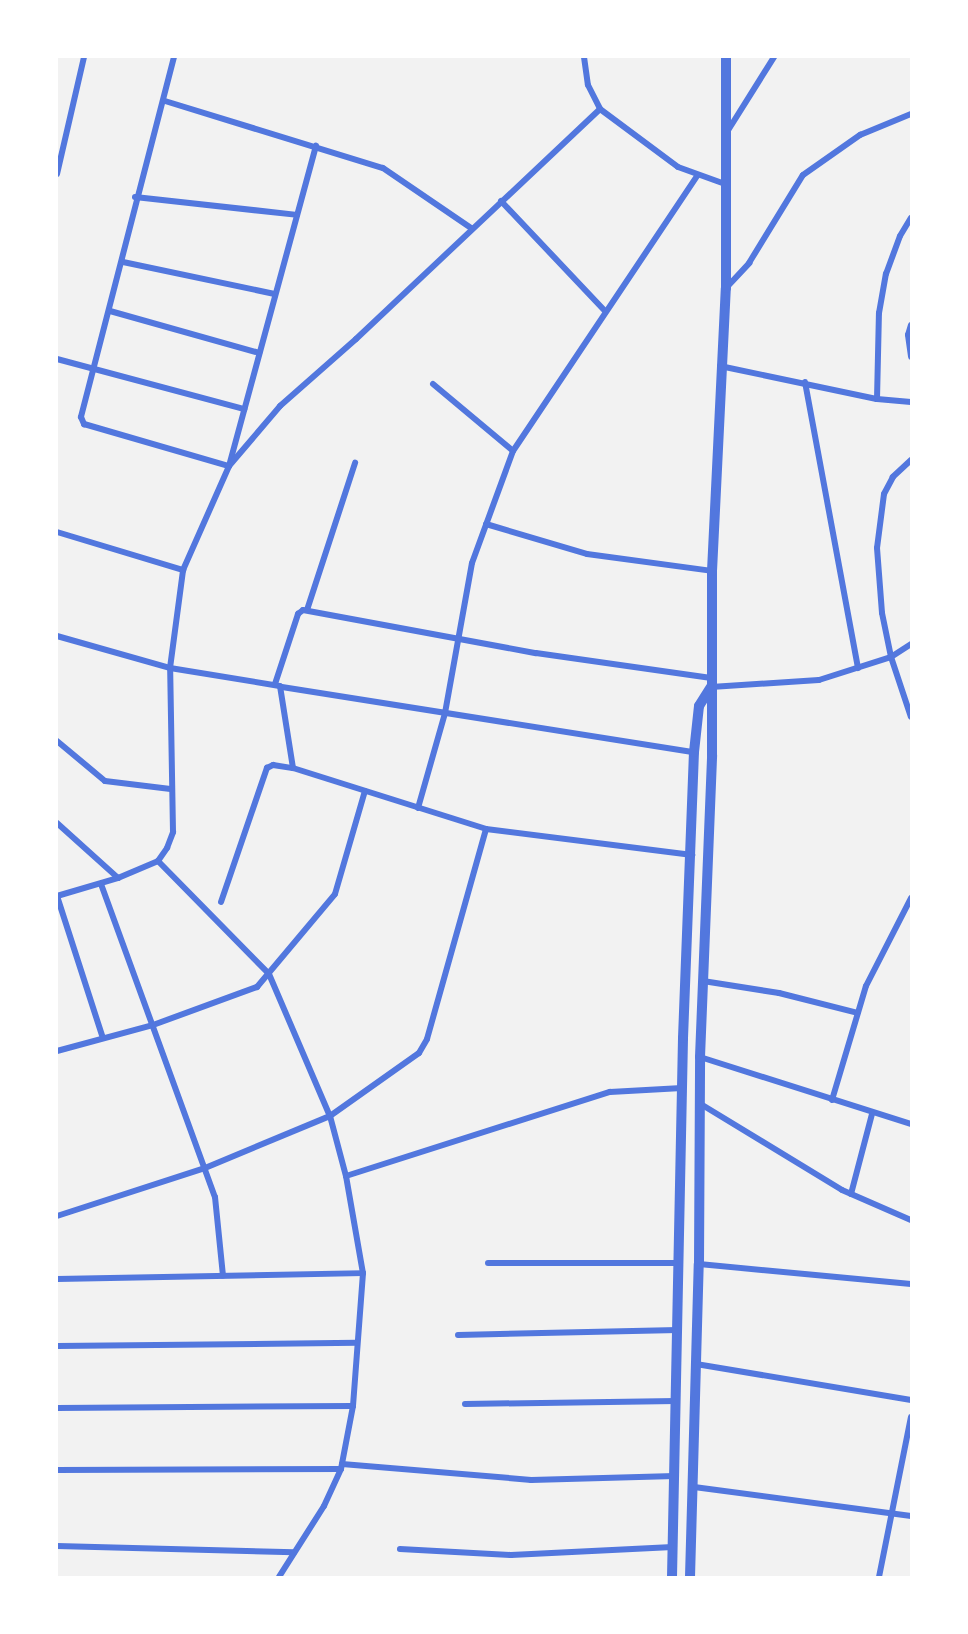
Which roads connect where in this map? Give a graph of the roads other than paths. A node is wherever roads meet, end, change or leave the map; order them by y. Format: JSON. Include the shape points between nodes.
{"nodes":[{"id":1,"x":84,"y":57,"type":"edge"},
{"id":2,"x":174,"y":57,"type":"edge"},
{"id":3,"x":584,"y":57,"type":"edge"},
{"id":4,"x":720,"y":57,"type":"edge"},
{"id":5,"x":726,"y":57,"type":"edge"},
{"id":6,"x":774,"y":57,"type":"edge"},
{"id":7,"x":724,"y":74,"type":"junction"},
{"id":8,"x":165,"y":101,"type":"junction"},
{"id":9,"x":600,"y":109,"type":"junction"},
{"id":10,"x":911,"y":114,"type":"edge"},
{"id":11,"x":726,"y":132,"type":"junction"},
{"id":12,"x":316,"y":146,"type":"junction"},
{"id":13,"x":57,"y":174,"type":"edge"},
{"id":14,"x":698,"y":176,"type":"junction"},
{"id":15,"x":728,"y":185,"type":"junction"},
{"id":16,"x":135,"y":197,"type":"junction"},
{"id":17,"x":501,"y":201,"type":"junction"},
{"id":18,"x":297,"y":216,"type":"junction"},
{"id":19,"x":911,"y":218,"type":"edge"},
{"id":20,"x":471,"y":228,"type":"junction"},
{"id":21,"x":123,"y":262,"type":"junction"},
{"id":22,"x":726,"y":288,"type":"junction"},
{"id":23,"x":275,"y":294,"type":"junction"},
{"id":24,"x":111,"y":311,"type":"junction"},
{"id":25,"x":605,"y":311,"type":"junction"},
{"id":26,"x":911,"y":325,"type":"edge"},
{"id":27,"x":259,"y":353,"type":"junction"},
{"id":28,"x":911,"y":357,"type":"edge"},
{"id":29,"x":57,"y":359,"type":"edge"},
{"id":30,"x":720,"y":366,"type":"junction"},
{"id":31,"x":94,"y":367,"type":"junction"},
{"id":32,"x":805,"y":382,"type":"junction"},
{"id":33,"x":433,"y":384,"type":"dead end"},
{"id":34,"x":877,"y":399,"type":"junction"},
{"id":35,"x":911,"y":402,"type":"edge"},
{"id":36,"x":244,"y":409,"type":"junction"},
{"id":37,"x":513,"y":451,"type":"junction"},
{"id":38,"x":911,"y":460,"type":"edge"},
{"id":39,"x":355,"y":463,"type":"dead end"},
{"id":40,"x":229,"y":466,"type":"junction"},
{"id":41,"x":486,"y":524,"type":"junction"},
{"id":42,"x":57,"y":532,"type":"edge"},
{"id":43,"x":183,"y":570,"type":"junction"},
{"id":44,"x":712,"y":571,"type":"junction"},
{"id":45,"x":307,"y":610,"type":"junction"},
{"id":46,"x":57,"y":636,"type":"edge"},
{"id":47,"x":456,"y":639,"type":"junction"},
{"id":48,"x":911,"y":644,"type":"edge"},
{"id":49,"x":891,"y":657,"type":"junction"},
{"id":50,"x":170,"y":668,"type":"junction"},
{"id":51,"x":858,"y":668,"type":"junction"},
{"id":52,"x":711,"y":683,"type":"junction"},
{"id":53,"x":278,"y":685,"type":"junction"},
{"id":54,"x":445,"y":713,"type":"junction"},
{"id":55,"x":911,"y":717,"type":"edge"},
{"id":56,"x":57,"y":741,"type":"edge"},
{"id":57,"x":694,"y":752,"type":"junction"},
{"id":58,"x":293,"y":768,"type":"junction"},
{"id":59,"x":171,"y":789,"type":"junction"},
{"id":60,"x":365,"y":791,"type":"junction"},
{"id":61,"x":418,"y":808,"type":"junction"},
{"id":62,"x":57,"y":823,"type":"edge"},
{"id":63,"x":486,"y":829,"type":"junction"},
{"id":64,"x":692,"y":855,"type":"junction"},
{"id":65,"x":158,"y":861,"type":"junction"},
{"id":66,"x":118,"y":878,"type":"junction"},
{"id":67,"x":101,"y":884,"type":"junction"},
{"id":68,"x":57,"y":896,"type":"edge"},
{"id":69,"x":911,"y":898,"type":"edge"},
{"id":70,"x":221,"y":902,"type":"dead end"},
{"id":71,"x":269,"y":974,"type":"junction"},
{"id":72,"x":703,"y":981,"type":"junction"},
{"id":73,"x":858,"y":1013,"type":"junction"},
{"id":74,"x":153,"y":1026,"type":"junction"},
{"id":75,"x":103,"y":1038,"type":"junction"},
{"id":76,"x":57,"y":1051,"type":"edge"},
{"id":77,"x":700,"y":1057,"type":"junction"},
{"id":78,"x":682,"y":1088,"type":"junction"},
{"id":79,"x":832,"y":1100,"type":"junction"},
{"id":80,"x":699,"y":1103,"type":"junction"},
{"id":81,"x":872,"y":1114,"type":"junction"},
{"id":82,"x":330,"y":1116,"type":"junction"},
{"id":83,"x":911,"y":1124,"type":"edge"},
{"id":84,"x":205,"y":1168,"type":"junction"},
{"id":85,"x":346,"y":1176,"type":"junction"},
{"id":86,"x":851,"y":1194,"type":"junction"},
{"id":87,"x":57,"y":1216,"type":"edge"},
{"id":88,"x":911,"y":1220,"type":"edge"},
{"id":89,"x":488,"y":1263,"type":"dead end"},
{"id":90,"x":681,"y":1263,"type":"junction"},
{"id":91,"x":699,"y":1264,"type":"junction"},
{"id":92,"x":363,"y":1273,"type":"junction"},
{"id":93,"x":223,"y":1276,"type":"junction"},
{"id":94,"x":57,"y":1279,"type":"edge"},
{"id":95,"x":911,"y":1284,"type":"edge"},
{"id":96,"x":678,"y":1330,"type":"junction"},
{"id":97,"x":458,"y":1335,"type":"dead end"},
{"id":98,"x":357,"y":1343,"type":"junction"},
{"id":99,"x":57,"y":1346,"type":"edge"},
{"id":100,"x":696,"y":1364,"type":"junction"},
{"id":101,"x":911,"y":1400,"type":"edge"},
{"id":102,"x":677,"y":1401,"type":"junction"},
{"id":103,"x":465,"y":1404,"type":"dead end"},
{"id":104,"x":353,"y":1406,"type":"junction"},
{"id":105,"x":57,"y":1408,"type":"edge"},
{"id":106,"x":911,"y":1417,"type":"edge"},
{"id":107,"x":341,"y":1466,"type":"junction"},
{"id":108,"x":57,"y":1470,"type":"edge"},
{"id":109,"x":675,"y":1476,"type":"junction"},
{"id":110,"x":694,"y":1487,"type":"junction"},
{"id":111,"x":891,"y":1514,"type":"junction"},
{"id":112,"x":911,"y":1516,"type":"edge"},
{"id":113,"x":57,"y":1546,"type":"edge"},
{"id":114,"x":673,"y":1547,"type":"junction"},
{"id":115,"x":691,"y":1548,"type":"junction"},
{"id":116,"x":400,"y":1549,"type":"dead end"},
{"id":117,"x":294,"y":1552,"type":"junction"},
{"id":118,"x":279,"y":1577,"type":"edge"},
{"id":119,"x":672,"y":1577,"type":"edge"},
{"id":120,"x":690,"y":1577,"type":"edge"},
{"id":121,"x":879,"y":1577,"type":"edge"}],
"edges":[{"from":1,"to":13,"type":"street"},
{"from":2,"to":8,"type":"street"},
{"from":3,"to":9,"type":"street","via":[[588,85]]},
{"from":4,"to":7,"type":"street"},
{"from":5,"to":7,"type":"street"},
{"from":6,"to":11,"type":"street"},
{"from":7,"to":11,"type":"street"},
{"from":8,"to":12,"type":"street"},
{"from":8,"to":16,"type":"street"},
{"from":9,"to":14,"type":"street","via":[[651,149]]},
{"from":9,"to":17,"type":"street"},
{"from":10,"to":22,"type":"street","via":[[860,135],[803,175],[749,263]]},
{"from":11,"to":15,"type":"street"},
{"from":12,"to":18,"type":"street"},
{"from":12,"to":20,"type":"street","via":[[388,170]]},
{"from":14,"to":15,"type":"street"},
{"from":14,"to":25,"type":"street"},
{"from":15,"to":22,"type":"street"},
{"from":16,"to":18,"type":"street"},
{"from":16,"to":21,"type":"street"},
{"from":17,"to":20,"type":"street"},
{"from":17,"to":25,"type":"street"},
{"from":18,"to":23,"type":"street"},
{"from":19,"to":34,"type":"street","via":[[900,236],[881,304]]},
{"from":20,"to":40,"type":"street","via":[[280,406]]},
{"from":21,"to":23,"type":"street"},
{"from":21,"to":24,"type":"street"},
{"from":22,"to":30,"type":"street"},
{"from":23,"to":27,"type":"street"},
{"from":24,"to":27,"type":"street"},
{"from":24,"to":31,"type":"street"},
{"from":25,"to":37,"type":"street"},
{"from":26,"to":28,"type":"street"},
{"from":27,"to":36,"type":"street"},
{"from":29,"to":31,"type":"street"},
{"from":30,"to":32,"type":"street"},
{"from":30,"to":44,"type":"street"},
{"from":31,"to":36,"type":"street"},
{"from":31,"to":40,"type":"street","via":[[82,422]]},
{"from":32,"to":34,"type":"street"},
{"from":32,"to":51,"type":"street"},
{"from":33,"to":37,"type":"street"},
{"from":34,"to":35,"type":"street"},
{"from":36,"to":40,"type":"street"},
{"from":37,"to":41,"type":"street"},
{"from":38,"to":49,"type":"street","via":[[893,477],[884,494],[877,548],[882,613]]},
{"from":39,"to":45,"type":"street"},
{"from":40,"to":43,"type":"street"},
{"from":41,"to":44,"type":"street","via":[[587,554]]},
{"from":41,"to":47,"type":"street","via":[[472,563]]},
{"from":42,"to":43,"type":"street"},
{"from":43,"to":50,"type":"street"},
{"from":44,"to":52,"type":"street"},
{"from":45,"to":47,"type":"street"},
{"from":45,"to":53,"type":"street","via":[[298,614]]},
{"from":46,"to":50,"type":"street"},
{"from":47,"to":52,"type":"street"},
{"from":47,"to":54,"type":"street"},
{"from":48,"to":49,"type":"street"},
{"from":49,"to":51,"type":"street"},
{"from":49,"to":55,"type":"street"},
{"from":50,"to":53,"type":"street"},
{"from":50,"to":59,"type":"street"},
{"from":51,"to":52,"type":"street","via":[[819,680]]},
{"from":52,"to":57,"type":"street","via":[[699,706]]},
{"from":52,"to":72,"type":"street"},
{"from":53,"to":54,"type":"street"},
{"from":53,"to":58,"type":"street"},
{"from":54,"to":57,"type":"street"},
{"from":54,"to":61,"type":"street"},
{"from":56,"to":59,"type":"street","via":[[105,781]]},
{"from":57,"to":64,"type":"street"},
{"from":58,"to":60,"type":"street"},
{"from":58,"to":70,"type":"street","via":[[267,768]]},
{"from":59,"to":65,"type":"street","via":[[173,832]]},
{"from":60,"to":61,"type":"street"},
{"from":60,"to":71,"type":"street","via":[[335,894]]},
{"from":61,"to":63,"type":"street"},
{"from":62,"to":66,"type":"street"},
{"from":63,"to":64,"type":"street"},
{"from":63,"to":82,"type":"street","via":[[424,1047]]},
{"from":64,"to":78,"type":"street"},
{"from":65,"to":66,"type":"street"},
{"from":65,"to":71,"type":"street"},
{"from":66,"to":67,"type":"street"},
{"from":67,"to":68,"type":"street"},
{"from":67,"to":74,"type":"street"},
{"from":68,"to":75,"type":"street"},
{"from":69,"to":73,"type":"street","via":[[869,980]]},
{"from":71,"to":74,"type":"street","via":[[257,987]]},
{"from":71,"to":82,"type":"street"},
{"from":72,"to":73,"type":"street","via":[[779,993]]},
{"from":72,"to":77,"type":"street"},
{"from":73,"to":79,"type":"street"},
{"from":74,"to":75,"type":"street"},
{"from":74,"to":84,"type":"street"},
{"from":75,"to":76,"type":"street"},
{"from":77,"to":79,"type":"street"},
{"from":77,"to":80,"type":"street"},
{"from":78,"to":85,"type":"street","via":[[610,1092]]},
{"from":78,"to":90,"type":"street"},
{"from":79,"to":81,"type":"street"},
{"from":80,"to":86,"type":"street"},
{"from":80,"to":91,"type":"street"},
{"from":81,"to":83,"type":"street"},
{"from":81,"to":86,"type":"street"},
{"from":82,"to":84,"type":"street"},
{"from":82,"to":85,"type":"street"},
{"from":84,"to":87,"type":"street"},
{"from":84,"to":93,"type":"street","via":[[216,1203]]},
{"from":85,"to":92,"type":"street"},
{"from":86,"to":88,"type":"street"},
{"from":89,"to":90,"type":"street"},
{"from":90,"to":91,"type":"street"},
{"from":90,"to":96,"type":"street"},
{"from":91,"to":95,"type":"street"},
{"from":91,"to":100,"type":"street"},
{"from":92,"to":93,"type":"street"},
{"from":92,"to":98,"type":"street"},
{"from":93,"to":94,"type":"street"},
{"from":96,"to":97,"type":"street"},
{"from":96,"to":102,"type":"street"},
{"from":98,"to":99,"type":"street"},
{"from":98,"to":104,"type":"street"},
{"from":100,"to":101,"type":"street"},
{"from":100,"to":110,"type":"street"},
{"from":102,"to":103,"type":"street"},
{"from":102,"to":109,"type":"street"},
{"from":104,"to":105,"type":"street"},
{"from":104,"to":107,"type":"street"},
{"from":106,"to":111,"type":"street"},
{"from":107,"to":108,"type":"street"},
{"from":107,"to":109,"type":"street","via":[[531,1480]]},
{"from":107,"to":117,"type":"street","via":[[324,1506]]},
{"from":109,"to":114,"type":"street"},
{"from":110,"to":111,"type":"street"},
{"from":110,"to":115,"type":"street"},
{"from":111,"to":112,"type":"street"},
{"from":111,"to":121,"type":"street"},
{"from":113,"to":117,"type":"street"},
{"from":114,"to":115,"type":"street"},
{"from":114,"to":116,"type":"street","via":[[512,1555]]},
{"from":114,"to":119,"type":"street"},
{"from":115,"to":120,"type":"street"},
{"from":117,"to":118,"type":"street"}]}
